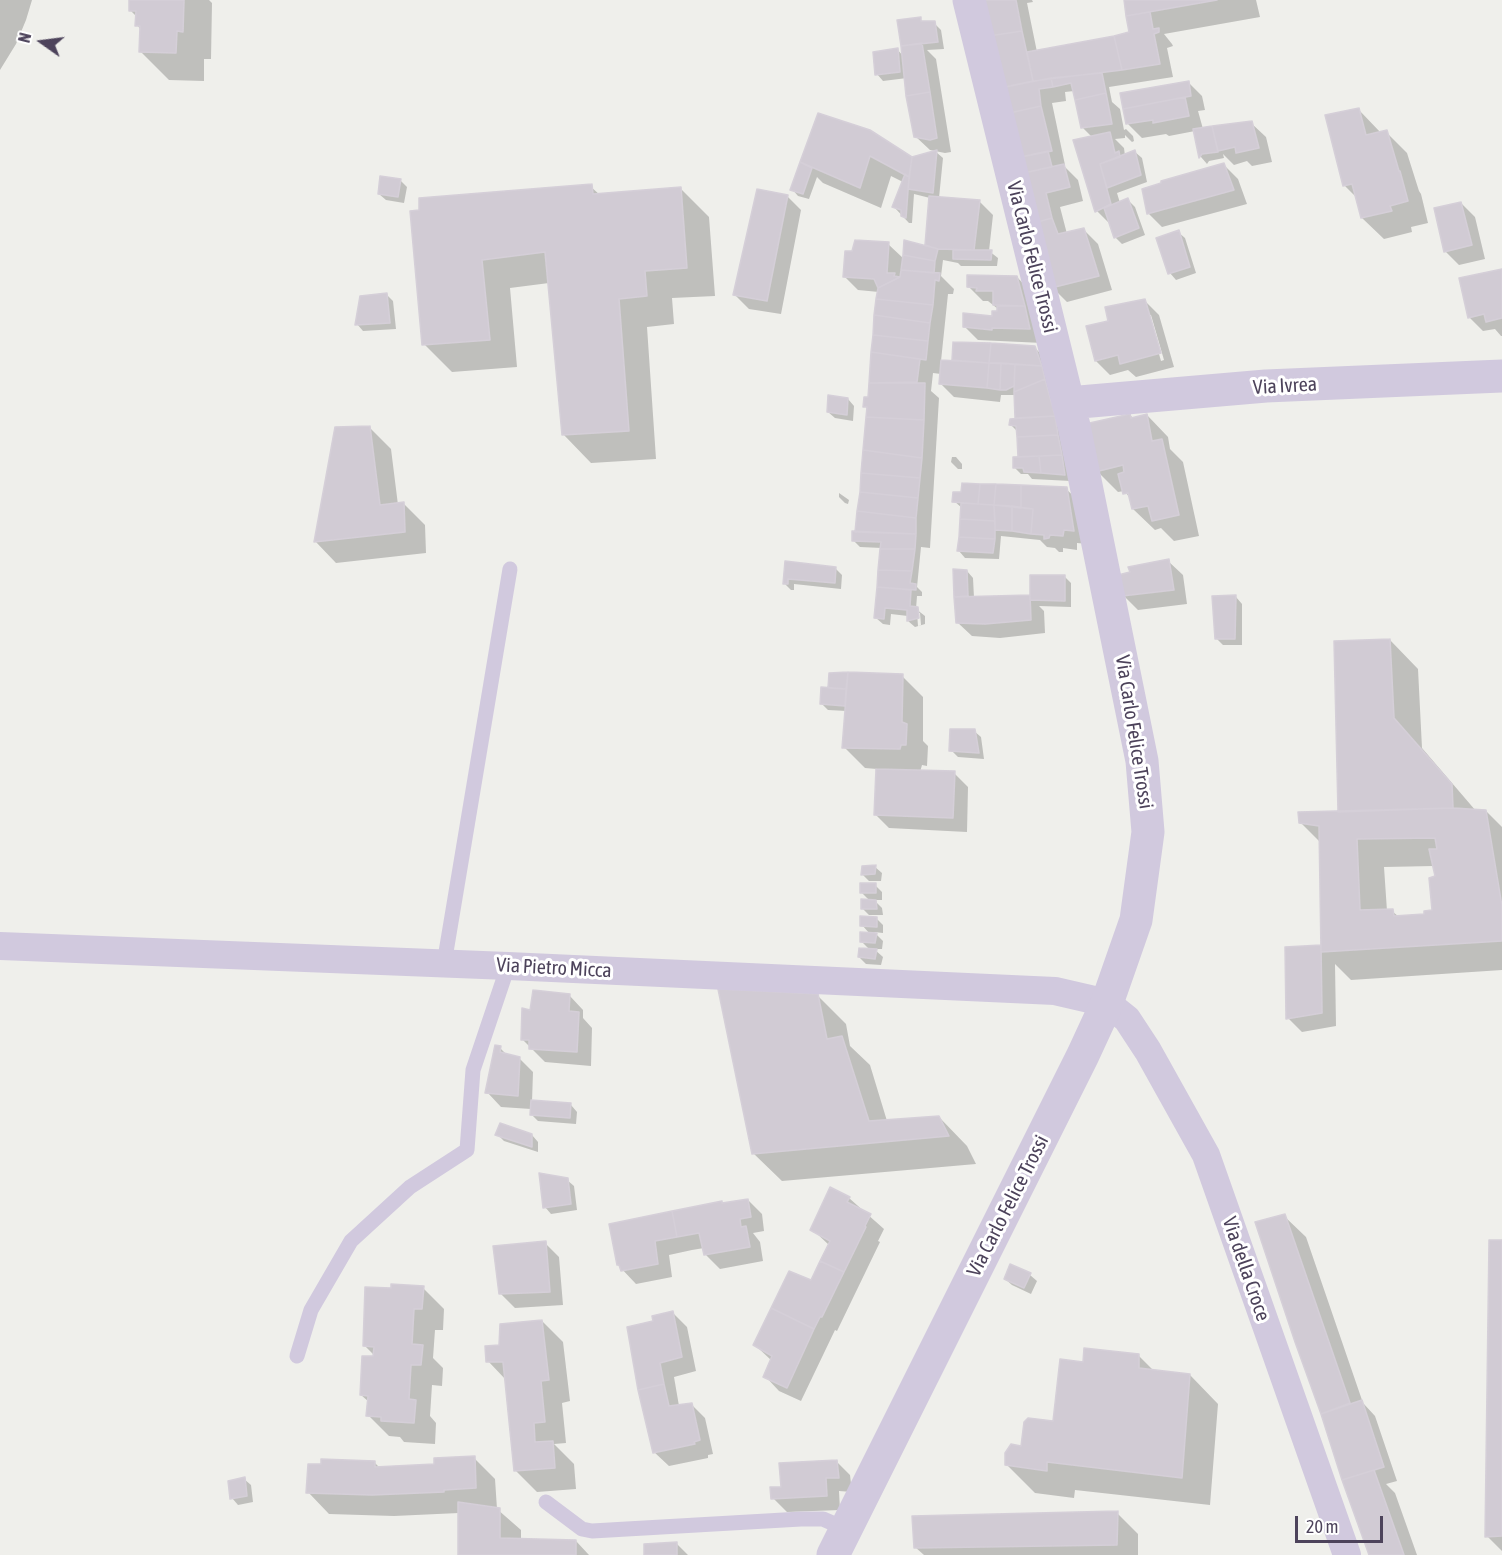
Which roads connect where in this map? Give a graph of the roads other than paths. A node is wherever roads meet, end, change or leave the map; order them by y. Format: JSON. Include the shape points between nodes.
{"nodes":[{"id":1,"x":969,"y":0,"type":"edge"},
{"id":2,"x":1502,"y":376,"type":"edge"},
{"id":3,"x":1068,"y":403,"type":"junction"},
{"id":4,"x":510,"y":569,"type":"dead end"},
{"id":5,"x":0,"y":946,"type":"edge"},
{"id":6,"x":444,"y":964,"type":"junction"},
{"id":7,"x":508,"y":966,"type":"junction"},
{"id":8,"x":1107,"y":1003,"type":"junction"},
{"id":9,"x":297,"y":1356,"type":"dead end"},
{"id":10,"x":546,"y":1502,"type":"dead end"},
{"id":11,"x":840,"y":1542,"type":"edge"},
{"id":12,"x":1347,"y":1555,"type":"edge"}],
"edges":[{"from":1,"to":3,"type":"street","name":"Via Carlo Felice Trossi"},
{"from":2,"to":3,"type":"street","name":"Via Ivrea","via":[[1266,386]]},
{"from":3,"to":8,"type":"street","name":"Via Carlo Felice Trossi","via":[[1116,623],[1142,761],[1149,832],[1137,920]]},
{"from":4,"to":6,"type":"lane"},
{"from":5,"to":6,"type":"street","name":"Via Pietro Micca"},
{"from":6,"to":7,"type":"street","name":"Via Pietro Micca"},
{"from":7,"to":8,"type":"street","name":"Via Pietro Micca","via":[[1055,991]]},
{"from":7,"to":9,"type":"lane","via":[[473,1070],[467,1150],[410,1187],[351,1241],[310,1310]]},
{"from":8,"to":11,"type":"street","name":"Via Carlo Felice Trossi"},
{"from":8,"to":12,"type":"street","name":"Via della Croce","via":[[1127,1019],[1148,1051],[1206,1155]]},
{"from":10,"to":11,"type":"lane","via":[[582,1529],[592,1531],[823,1519]]}]}
